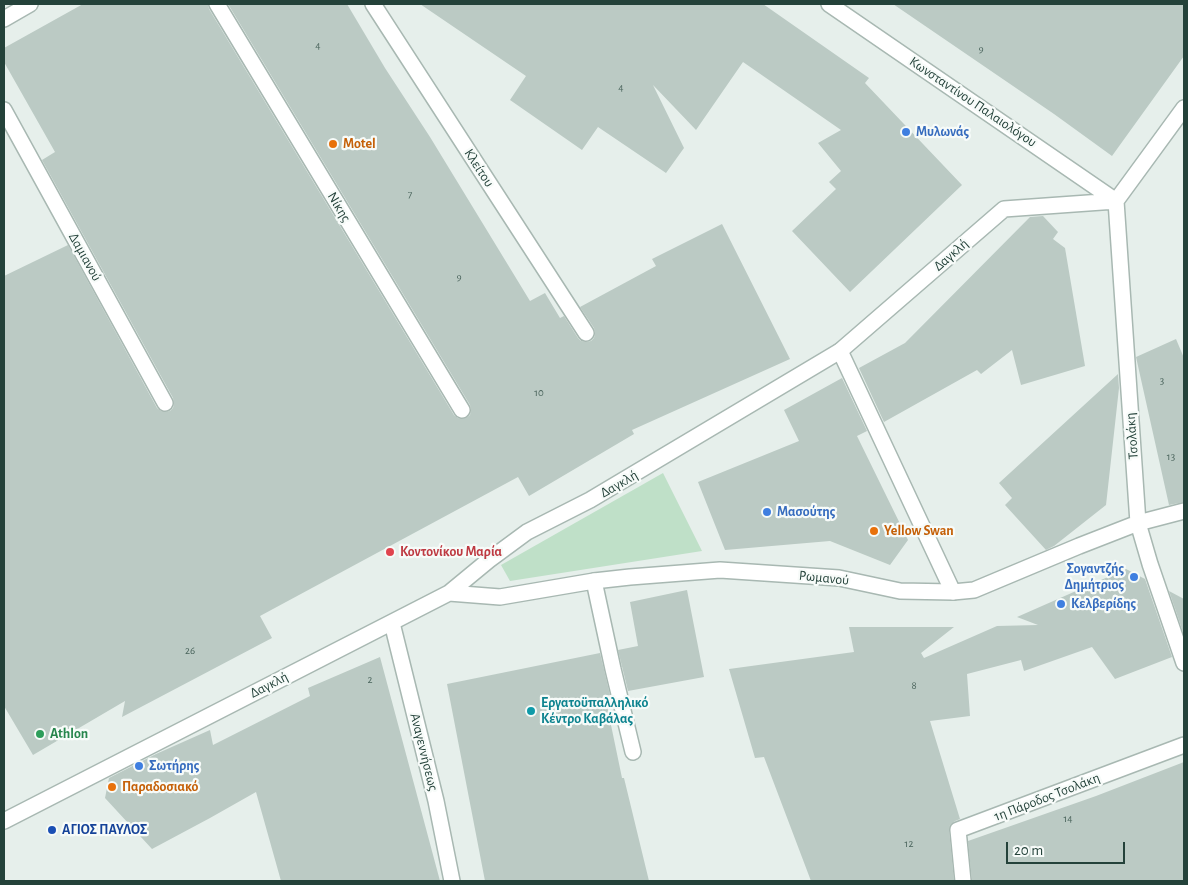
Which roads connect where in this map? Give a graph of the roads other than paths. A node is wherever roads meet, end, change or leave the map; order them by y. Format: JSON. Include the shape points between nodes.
{"nodes":[{"id":1,"x":30,"y":4,"type":"edge"},
{"id":2,"x":217,"y":4,"type":"edge"},
{"id":3,"x":373,"y":4,"type":"edge"},
{"id":4,"x":829,"y":4,"type":"edge"},
{"id":5,"x":9,"y":12,"type":"edge"},
{"id":6,"x":1184,"y":108,"type":"edge"},
{"id":7,"x":4,"y":110,"type":"edge"},
{"id":8,"x":1116,"y":200,"type":"junction"},
{"id":9,"x":586,"y":333,"type":"dead end"},
{"id":10,"x":840,"y":351,"type":"junction"},
{"id":11,"x":165,"y":403,"type":"dead end"},
{"id":12,"x":462,"y":410,"type":"dead end"},
{"id":13,"x":1184,"y":511,"type":"edge"},
{"id":14,"x":1138,"y":523,"type":"junction"},
{"id":15,"x":594,"y":581,"type":"junction"},
{"id":16,"x":953,"y":592,"type":"junction"},
{"id":17,"x":449,"y":594,"type":"junction"},
{"id":18,"x":392,"y":623,"type":"junction"},
{"id":19,"x":1184,"y":664,"type":"edge"},
{"id":20,"x":1184,"y":745,"type":"edge"},
{"id":21,"x":633,"y":752,"type":"dead end"},
{"id":22,"x":4,"y":821,"type":"edge"},
{"id":23,"x":452,"y":881,"type":"edge"},
{"id":24,"x":963,"y":881,"type":"edge"}],
"edges":[{"from":1,"to":5,"type":"street"},
{"from":2,"to":12,"type":"street","name":"Νίκης"},
{"from":3,"to":9,"type":"street","name":"Κλείτου"},
{"from":4,"to":8,"type":"street","name":"Κωνσταντίνου Παλαιολόγου"},
{"from":6,"to":8,"type":"street"},
{"from":7,"to":11,"type":"street","name":"Δαμιανού"},
{"from":8,"to":10,"type":"street","name":"Δαγκλή","via":[[1004,209]]},
{"from":8,"to":14,"type":"street","name":"Τσολάκη"},
{"from":10,"to":16,"type":"street"},
{"from":10,"to":17,"type":"street","name":"Δαγκλή","via":[[590,500],[527,532]]},
{"from":13,"to":14,"type":"street","name":"Ρωμανού"},
{"from":14,"to":16,"type":"street","name":"Ρωμανού","via":[[974,590]]},
{"from":14,"to":19,"type":"street","name":"Τσολάκη"},
{"from":15,"to":16,"type":"street","name":"Ρωμανού","via":[[720,570],[839,578],[900,591]]},
{"from":15,"to":17,"type":"street","name":"Ρωμανού","via":[[500,597]]},
{"from":15,"to":21,"type":"street"},
{"from":17,"to":18,"type":"street","name":"Δαγκλή"},
{"from":18,"to":22,"type":"street","name":"Δαγκλή"},
{"from":18,"to":23,"type":"street","name":"Αναγεννήσεως","via":[[436,801]]},
{"from":20,"to":24,"type":"street","name":"1η Πάροδος Τσολάκη","via":[[958,830]]}]}
